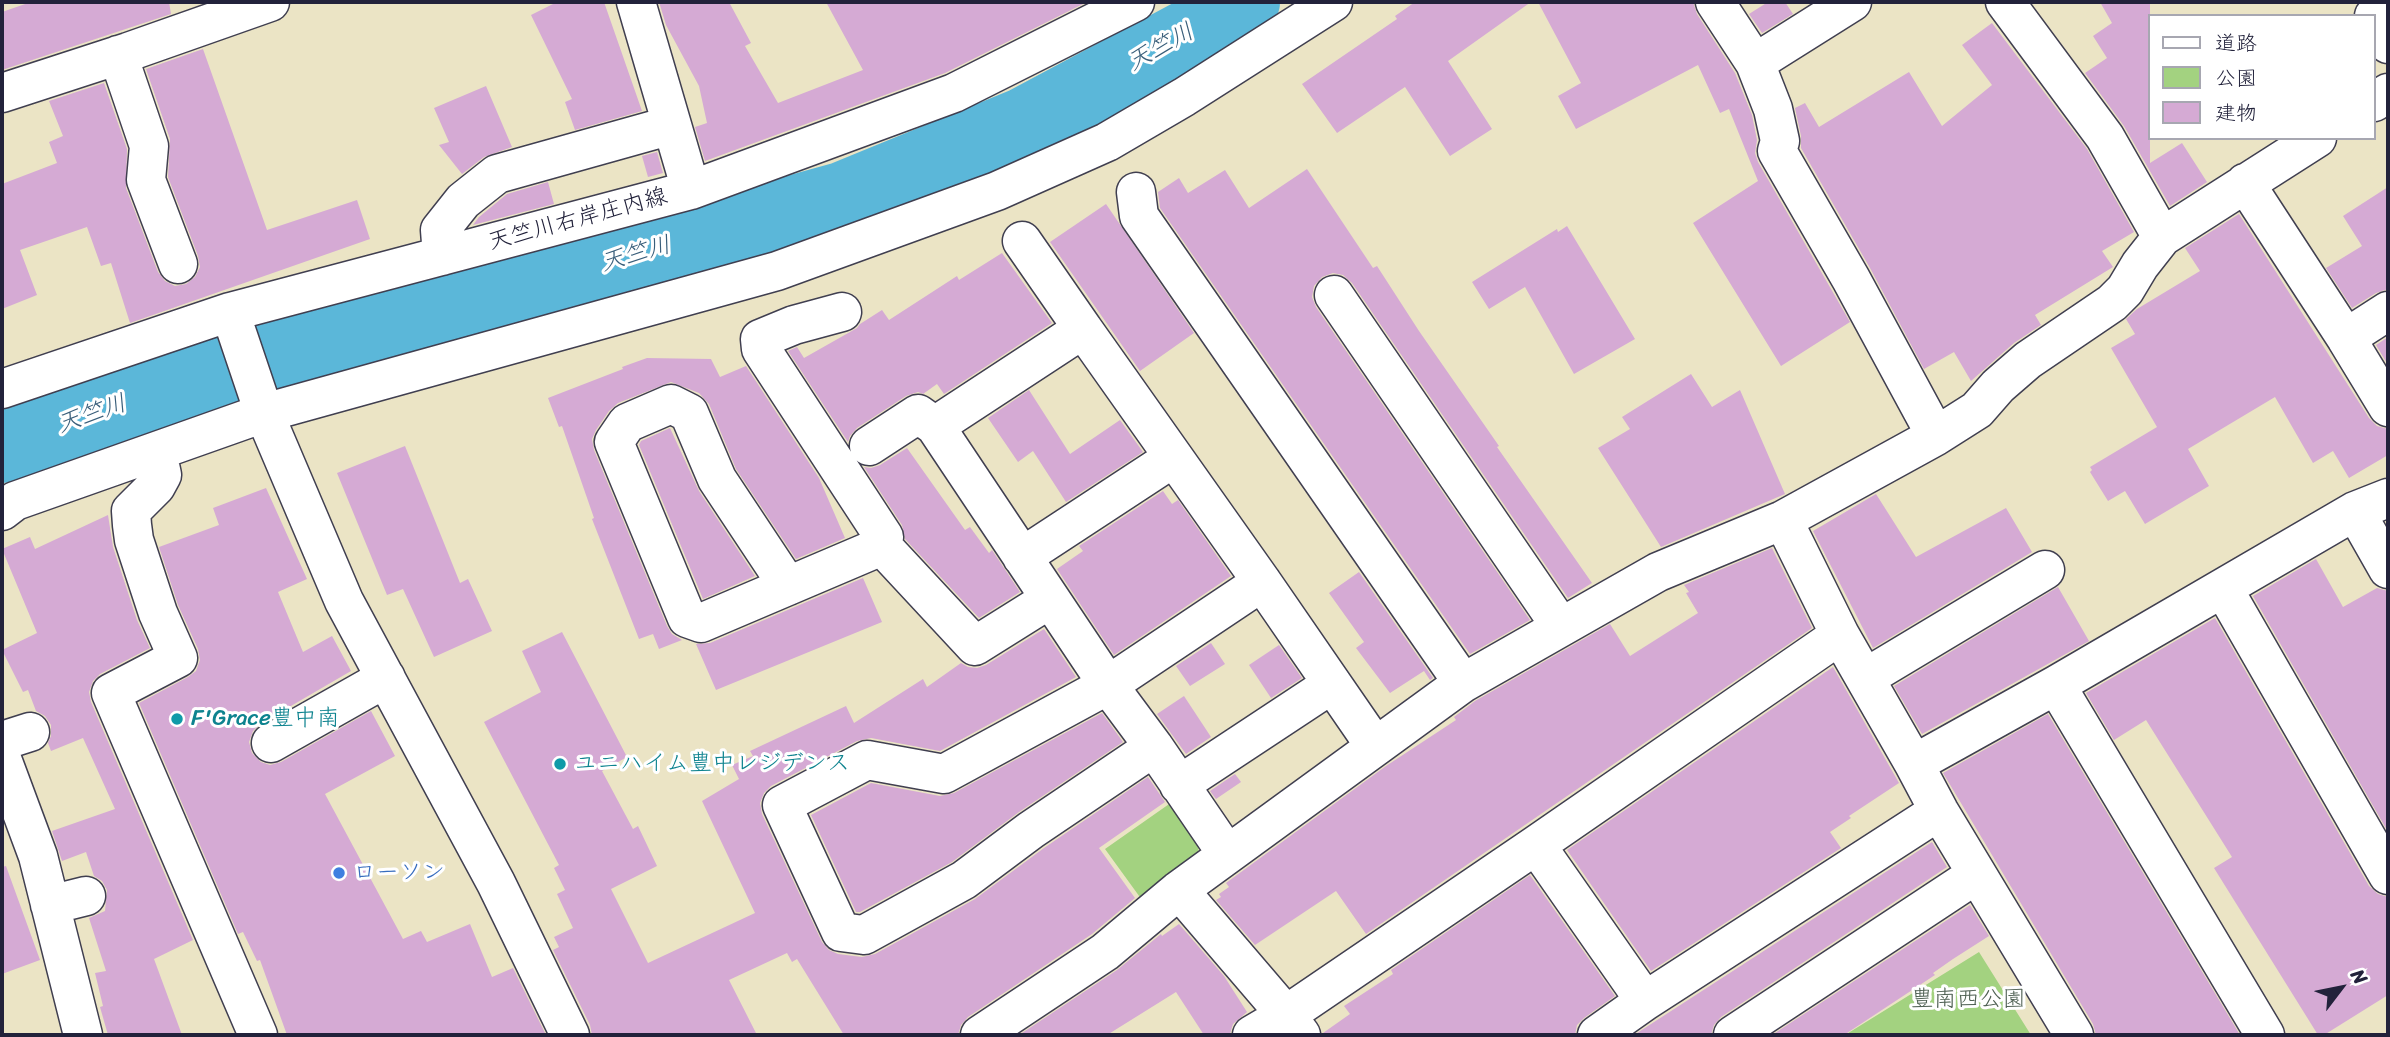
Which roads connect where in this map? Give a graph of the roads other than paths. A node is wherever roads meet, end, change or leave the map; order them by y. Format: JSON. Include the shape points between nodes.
{"nodes":[{"id":1,"x":270,"y":2,"type":"edge"},
{"id":2,"x":636,"y":2,"type":"edge"},
{"id":3,"x":1135,"y":2,"type":"edge"},
{"id":4,"x":1333,"y":2,"type":"edge"},
{"id":5,"x":1715,"y":2,"type":"edge"},
{"id":6,"x":1852,"y":2,"type":"edge"},
{"id":7,"x":2005,"y":2,"type":"edge"},
{"id":8,"x":2376,"y":20,"type":"edge"},
{"id":9,"x":2388,"y":44,"type":"edge"},
{"id":10,"x":118,"y":55,"type":"junction"},
{"id":11,"x":1755,"y":63,"type":"junction"},
{"id":12,"x":2,"y":93,"type":"edge"},
{"id":13,"x":672,"y":125,"type":"junction"},
{"id":14,"x":2314,"y":140,"type":"edge"},
{"id":15,"x":2245,"y":183,"type":"junction"},
{"id":16,"x":691,"y":190,"type":"junction"},
{"id":17,"x":1136,"y":192,"type":"dead end"},
{"id":18,"x":2162,"y":237,"type":"junction"},
{"id":19,"x":1023,"y":241,"type":"dead end"},
{"id":20,"x":442,"y":256,"type":"junction"},
{"id":21,"x":178,"y":264,"type":"dead end"},
{"id":22,"x":760,"y":275,"type":"junction"},
{"id":23,"x":1334,"y":295,"type":"dead end"},
{"id":24,"x":2388,"y":311,"type":"edge"},
{"id":25,"x":842,"y":312,"type":"dead end"},
{"id":26,"x":234,"y":322,"type":"junction"},
{"id":27,"x":1083,"y":329,"type":"junction"},
{"id":28,"x":777,"y":332,"type":"junction"},
{"id":29,"x":2346,"y":338,"type":"junction"},
{"id":30,"x":2,"y":388,"type":"edge"},
{"id":31,"x":261,"y":403,"type":"junction"},
{"id":32,"x":2388,"y":407,"type":"edge"},
{"id":33,"x":935,"y":426,"type":"junction"},
{"id":34,"x":1936,"y":436,"type":"junction"},
{"id":35,"x":869,"y":446,"type":"dead end"},
{"id":36,"x":157,"y":452,"type":"junction"},
{"id":37,"x":1173,"y":458,"type":"junction"},
{"id":38,"x":2371,"y":504,"type":"edge"},
{"id":39,"x":2,"y":510,"type":"edge"},
{"id":40,"x":1783,"y":520,"type":"junction"},
{"id":41,"x":882,"y":546,"type":"junction"},
{"id":42,"x":1022,"y":557,"type":"junction"},
{"id":43,"x":2388,"y":569,"type":"edge"},
{"id":44,"x":2045,"y":570,"type":"dead end"},
{"id":45,"x":1262,"y":582,"type":"junction"},
{"id":46,"x":788,"y":586,"type":"junction"},
{"id":47,"x":2223,"y":588,"type":"junction"},
{"id":48,"x":1050,"y":599,"type":"junction"},
{"id":49,"x":1561,"y":628,"type":"junction"},
{"id":50,"x":1840,"y":635,"type":"junction"},
{"id":51,"x":386,"y":678,"type":"junction"},
{"id":52,"x":1866,"y":678,"type":"junction"},
{"id":53,"x":1463,"y":683,"type":"junction"},
{"id":54,"x":1332,"y":684,"type":"junction"},
{"id":55,"x":1108,"y":685,"type":"junction"},
{"id":56,"x":2056,"y":685,"type":"junction"},
{"id":57,"x":271,"y":743,"type":"dead end"},
{"id":58,"x":1375,"y":746,"type":"junction"},
{"id":59,"x":1154,"y":747,"type":"junction"},
{"id":60,"x":2,"y":759,"type":"edge"},
{"id":61,"x":1914,"y":764,"type":"junction"},
{"id":62,"x":1179,"y":785,"type":"junction"},
{"id":63,"x":1940,"y":811,"type":"junction"},
{"id":64,"x":1536,"y":845,"type":"junction"},
{"id":65,"x":1227,"y":854,"type":"junction"},
{"id":66,"x":1977,"y":874,"type":"junction"},
{"id":67,"x":2388,"y":875,"type":"edge"},
{"id":68,"x":1179,"y":890,"type":"junction"},
{"id":69,"x":86,"y":896,"type":"dead end"},
{"id":70,"x":50,"y":905,"type":"junction"},
{"id":71,"x":1645,"y":1001,"type":"junction"},
{"id":72,"x":1294,"y":1025,"type":"edge"},
{"id":73,"x":83,"y":1035,"type":"edge"},
{"id":74,"x":258,"y":1035,"type":"edge"},
{"id":75,"x":570,"y":1035,"type":"edge"},
{"id":76,"x":980,"y":1035,"type":"edge"},
{"id":77,"x":1252,"y":1035,"type":"edge"},
{"id":78,"x":1597,"y":1035,"type":"edge"},
{"id":79,"x":1733,"y":1035,"type":"edge"},
{"id":80,"x":2074,"y":1035,"type":"edge"},
{"id":81,"x":2265,"y":1035,"type":"edge"}],
"edges":[{"from":1,"to":10,"type":"street"},
{"from":2,"to":13,"type":"street"},
{"from":3,"to":16,"type":"street","name":"天竺川右岸庄内線","via":[[954,93]]},
{"from":4,"to":22,"type":"street","via":[[1107,142],[997,191]]},
{"from":5,"to":11,"type":"street"},
{"from":6,"to":11,"type":"street"},
{"from":7,"to":18,"type":"street","via":[[2105,137]]},
{"from":8,"to":9,"type":"street"},
{"from":10,"to":12,"type":"street"},
{"from":10,"to":21,"type":"street","via":[[149,146],[146,180]]},
{"from":11,"to":34,"type":"street","via":[[1773,110],[1780,141],[1777,151]]},
{"from":13,"to":16,"type":"street"},
{"from":13,"to":20,"type":"street","via":[[497,174],[463,201],[440,230]]},
{"from":14,"to":15,"type":"street"},
{"from":15,"to":18,"type":"street"},
{"from":15,"to":29,"type":"street"},
{"from":16,"to":20,"type":"street","name":"天竺川右岸庄内線"},
{"from":17,"to":53,"type":"street","via":[[1139,216]]},
{"from":18,"to":34,"type":"street","via":[[2112,303],[2028,360],[1977,410]]},
{"from":19,"to":27,"type":"street"},
{"from":20,"to":26,"type":"street","name":"天竺川右岸庄内線"},
{"from":22,"to":28,"type":"street"},
{"from":22,"to":31,"type":"street"},
{"from":23,"to":49,"type":"street"},
{"from":24,"to":29,"type":"street"},
{"from":25,"to":28,"type":"street"},
{"from":26,"to":30,"type":"street","name":"天竺川右岸庄内線"},
{"from":26,"to":31,"type":"street"},
{"from":27,"to":33,"type":"street"},
{"from":27,"to":37,"type":"street"},
{"from":28,"to":41,"type":"street","via":[[761,349],[884,537]]},
{"from":29,"to":32,"type":"street"},
{"from":31,"to":36,"type":"street"},
{"from":31,"to":51,"type":"street","via":[[344,601]]},
{"from":33,"to":35,"type":"street","via":[[918,414]]},
{"from":33,"to":42,"type":"street"},
{"from":34,"to":40,"type":"street"},
{"from":36,"to":39,"type":"street","via":[[16,501]]},
{"from":36,"to":74,"type":"street","via":[[162,475],[131,511],[132,525],[158,613],[178,658],[111,693]]},
{"from":37,"to":42,"type":"street"},
{"from":37,"to":45,"type":"street"},
{"from":38,"to":43,"type":"street"},
{"from":38,"to":47,"type":"street"},
{"from":40,"to":49,"type":"street","via":[[1658,572]]},
{"from":40,"to":50,"type":"street"},
{"from":41,"to":46,"type":"street"},
{"from":41,"to":48,"type":"street","via":[[975,646]]},
{"from":42,"to":48,"type":"street"},
{"from":44,"to":52,"type":"street"},
{"from":45,"to":54,"type":"street"},
{"from":45,"to":55,"type":"street"},
{"from":46,"to":46,"type":"street","via":[[701,623],[687,618],[614,442],[627,423],[671,404],[689,413],[717,479]]},
{"from":47,"to":56,"type":"street"},
{"from":47,"to":67,"type":"street"},
{"from":48,"to":55,"type":"street"},
{"from":49,"to":53,"type":"street"},
{"from":50,"to":52,"type":"street"},
{"from":50,"to":64,"type":"street"},
{"from":51,"to":57,"type":"street"},
{"from":51,"to":75,"type":"street","via":[[496,883]]},
{"from":52,"to":61,"type":"street"},
{"from":53,"to":58,"type":"street"},
{"from":54,"to":58,"type":"street"},
{"from":54,"to":62,"type":"street"},
{"from":55,"to":59,"type":"street"},
{"from":55,"to":59,"type":"street","via":[[944,774],[867,760],[782,806],[841,932],[864,935],[964,880]]},
{"from":56,"to":61,"type":"street"},
{"from":56,"to":81,"type":"street"},
{"from":58,"to":65,"type":"street"},
{"from":59,"to":62,"type":"street"},
{"from":60,"to":70,"type":"street","via":[[38,856]]},
{"from":61,"to":63,"type":"street"},
{"from":62,"to":65,"type":"street"},
{"from":63,"to":66,"type":"street"},
{"from":63,"to":71,"type":"street"},
{"from":64,"to":71,"type":"street"},
{"from":64,"to":72,"type":"street"},
{"from":65,"to":68,"type":"street"},
{"from":66,"to":79,"type":"street"},
{"from":66,"to":80,"type":"street"},
{"from":68,"to":72,"type":"street"},
{"from":68,"to":76,"type":"street","via":[[1105,952]]},
{"from":69,"to":70,"type":"street"},
{"from":70,"to":73,"type":"street"},
{"from":71,"to":78,"type":"street"},
{"from":72,"to":77,"type":"street"}]}
